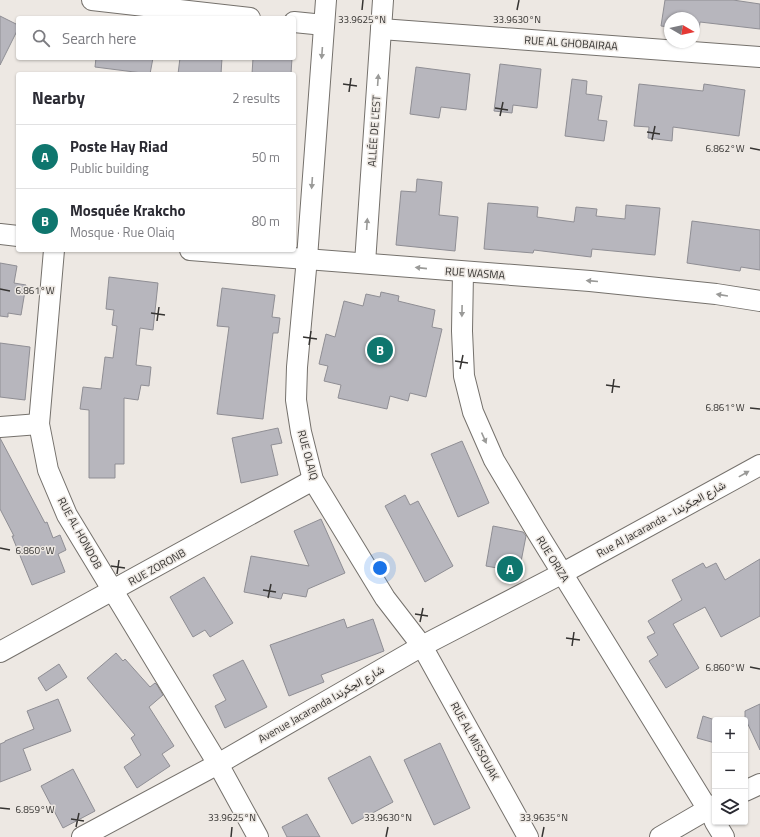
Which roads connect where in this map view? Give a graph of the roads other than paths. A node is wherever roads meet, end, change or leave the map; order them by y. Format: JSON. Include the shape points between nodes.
{"nodes":[{"id":1,"x":92,"y":0,"type":"edge"},
{"id":2,"x":326,"y":0,"type":"edge"},
{"id":3,"x":383,"y":0,"type":"edge"},
{"id":4,"x":232,"y":16,"type":"edge"},
{"id":5,"x":296,"y":22,"type":"edge"},
{"id":6,"x":324,"y":25,"type":"junction"},
{"id":7,"x":381,"y":29,"type":"junction"},
{"id":8,"x":760,"y":57,"type":"edge"},
{"id":9,"x":0,"y":234,"type":"edge"},
{"id":10,"x":16,"y":236,"type":"edge"},
{"id":11,"x":54,"y":252,"type":"edge"},
{"id":12,"x":219,"y":252,"type":"edge"},
{"id":13,"x":307,"y":258,"type":"junction"},
{"id":14,"x":364,"y":263,"type":"junction"},
{"id":15,"x":463,"y":272,"type":"junction"},
{"id":16,"x":760,"y":301,"type":"edge"},
{"id":17,"x":39,"y":424,"type":"junction"},
{"id":18,"x":0,"y":427,"type":"edge"},
{"id":19,"x":760,"y":465,"type":"edge"},
{"id":20,"x":313,"y":480,"type":"junction"},
{"id":21,"x":562,"y":574,"type":"junction"},
{"id":22,"x":113,"y":591,"type":"junction"},
{"id":23,"x":422,"y":646,"type":"junction"},
{"id":24,"x":0,"y":652,"type":"edge"},
{"id":25,"x":218,"y":764,"type":"junction"},
{"id":26,"x":760,"y":784,"type":"edge"},
{"id":27,"x":748,"y":790,"type":"edge"},
{"id":28,"x":712,"y":812,"type":"edge"},
{"id":29,"x":712,"y":814,"type":"edge"},
{"id":30,"x":718,"y":825,"type":"edge"},
{"id":31,"x":82,"y":837,"type":"edge"},
{"id":32,"x":258,"y":837,"type":"edge"},
{"id":33,"x":528,"y":837,"type":"edge"},
{"id":34,"x":660,"y":837,"type":"edge"},
{"id":35,"x":724,"y":837,"type":"edge"}],
"edges":[{"from":1,"to":4,"type":"street"},
{"from":2,"to":6,"type":"street"},
{"from":3,"to":7,"type":"street","name":"ALLÉE DE L'EST"},
{"from":5,"to":6,"type":"street"},
{"from":6,"to":13,"type":"street","one_way":true},
{"from":7,"to":8,"type":"street","name":"RUE AL GHOBAIRAA"},
{"from":14,"to":7,"type":"street","name":"ALLÉE DE L'EST","one_way":true},
{"from":9,"to":10,"type":"street"},
{"from":11,"to":17,"type":"street","name":"RUE AL HONDOB"},
{"from":12,"to":13,"type":"street","name":"RUE WASMA"},
{"from":13,"to":14,"type":"street","name":"RUE WASMA"},
{"from":13,"to":20,"type":"street","name":"RUE OLAIQ","via":[[296,400]]},
{"from":15,"to":14,"type":"street","name":"RUE WASMA","one_way":true},
{"from":16,"to":15,"type":"street","name":"RUE WASMA","one_way":true,"via":[[590,281]]},
{"from":15,"to":21,"type":"street","name":"RUE ORIZA","one_way":true,"via":[[464,376],[473,412],[494,460]]},
{"from":17,"to":18,"type":"street"},
{"from":17,"to":22,"type":"street","name":"RUE AL HONDOB","via":[[48,470],[67,514]]},
{"from":21,"to":19,"type":"street","name":"Rue Al Jacaranda - شارع الجكرندا","one_way":true},
{"from":20,"to":22,"type":"street","name":"RUE ZORONB"},
{"from":20,"to":23,"type":"street","name":"RUE OLAIQ","via":[[385,598]]},
{"from":21,"to":23,"type":"street","name":"Avenue Jacaranda شارع الجكرندا"},
{"from":21,"to":28,"type":"street","name":"RUE ORIZA"},
{"from":22,"to":24,"type":"street","name":"RUE ZORONB"},
{"from":22,"to":25,"type":"street","name":"RUE AL HONDOB"},
{"from":23,"to":25,"type":"street","name":"Avenue Jacaranda شارع الجكرندا"},
{"from":23,"to":33,"type":"street","name":"RUE AL MISSOUAK"},
{"from":25,"to":31,"type":"street","name":"Avenue Jacaranda شارع الجكرندا"},
{"from":25,"to":32,"type":"street","name":"RUE AL HONDOB"},
{"from":26,"to":27,"type":"street"},
{"from":29,"to":34,"type":"street"},
{"from":30,"to":35,"type":"street","name":"RUE ORIZA"}]}
